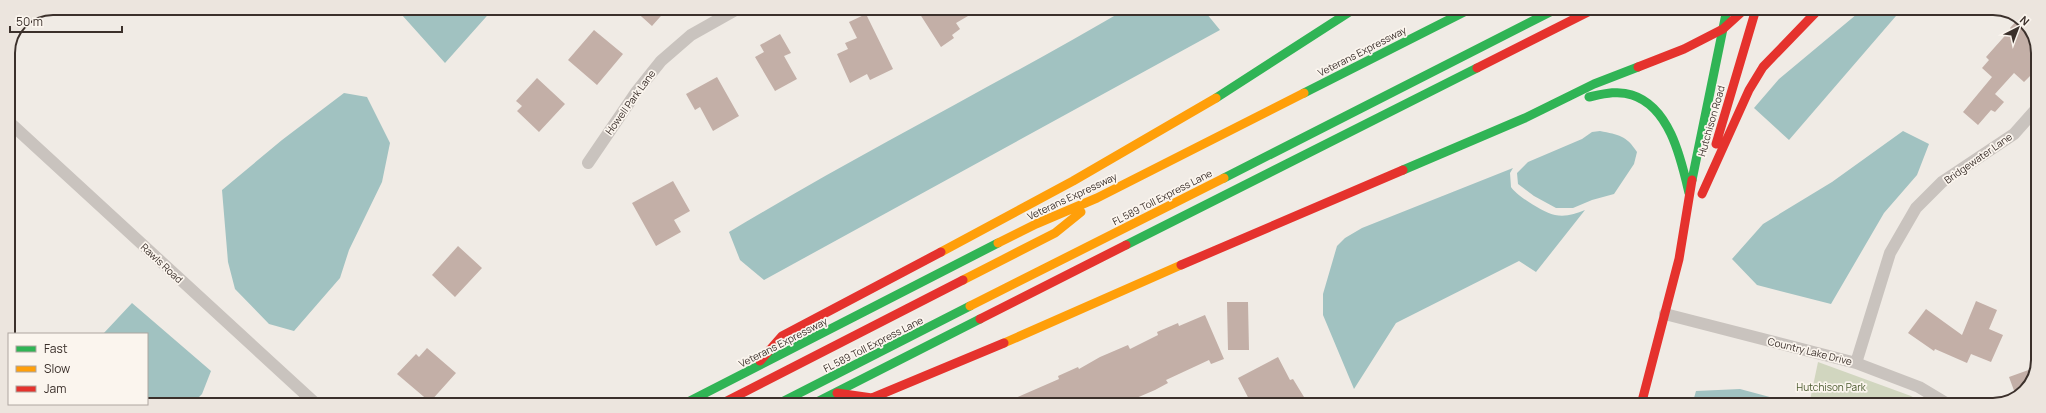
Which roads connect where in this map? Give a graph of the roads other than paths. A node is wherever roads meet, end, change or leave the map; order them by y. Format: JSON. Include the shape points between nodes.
{"nodes":[{"id":1,"x":727,"y":15,"type":"edge"},
{"id":2,"x":1345,"y":15,"type":"edge"},
{"id":3,"x":1458,"y":15,"type":"edge"},
{"id":4,"x":1544,"y":15,"type":"edge"},
{"id":5,"x":1582,"y":15,"type":"edge"},
{"id":6,"x":1726,"y":15,"type":"edge"},
{"id":7,"x":1738,"y":15,"type":"edge"},
{"id":8,"x":1754,"y":15,"type":"edge"},
{"id":9,"x":1813,"y":15,"type":"edge"},
{"id":10,"x":1723,"y":29,"type":"junction"},
{"id":11,"x":2031,"y":115,"type":"edge"},
{"id":12,"x":1525,"y":118,"type":"junction"},
{"id":13,"x":15,"y":128,"type":"edge"},
{"id":14,"x":588,"y":163,"type":"dead end"},
{"id":15,"x":1689,"y":193,"type":"junction"},
{"id":16,"x":1702,"y":194,"type":"junction"},
{"id":17,"x":1097,"y":198,"type":"junction"},
{"id":18,"x":1683,"y":239,"type":"junction"},
{"id":19,"x":1665,"y":314,"type":"junction"},
{"id":20,"x":1856,"y":363,"type":"junction"},
{"id":21,"x":752,"y":370,"type":"junction"},
{"id":22,"x":837,"y":393,"type":"junction"},
{"id":23,"x":309,"y":398,"type":"edge"},
{"id":24,"x":696,"y":398,"type":"edge"},
{"id":25,"x":733,"y":398,"type":"edge"},
{"id":26,"x":790,"y":398,"type":"edge"},
{"id":27,"x":826,"y":398,"type":"edge"},
{"id":28,"x":1643,"y":398,"type":"edge"},
{"id":29,"x":1937,"y":398,"type":"edge"}],
"edges":[{"from":1,"to":14,"type":"street","name":"Howell Park Lane","via":[[691,35],[662,61],[637,91]]},
{"from":2,"to":21,"type":"main road","via":[[1183,117],[782,336]]},
{"from":3,"to":17,"type":"main road","name":"Veterans Expressway"},
{"from":4,"to":26,"type":"main road","name":"FL 589 Toll Express Lane"},
{"from":5,"to":22,"type":"main road"},
{"from":6,"to":10,"type":"main road","name":"Hutchison Road"},
{"from":7,"to":10,"type":"main road"},
{"from":8,"to":16,"type":"main road","name":"Hutchison Road"},
{"from":9,"to":16,"type":"main road","via":[[1763,67],[1749,90]]},
{"from":10,"to":12,"type":"main road","via":[[1684,49],[1594,84]]},
{"from":10,"to":15,"type":"main road","name":"Hutchison Road"},
{"from":11,"to":20,"type":"street","name":"Bridgewater Lane","via":[[2014,134],[1942,182],[1916,208],[1890,253]]},
{"from":12,"to":15,"type":"main road","via":[[1612,91],[1630,93],[1646,100],[1659,113],[1671,136],[1683,167]]},
{"from":12,"to":22,"type":"main road","via":[[1238,239],[1041,328],[872,398]]},
{"from":13,"to":23,"type":"street","name":"Rawls Road"},
{"from":15,"to":18,"type":"main road","name":"Hutchison Road"},
{"from":16,"to":18,"type":"main road","name":"Hutchison Road"},
{"from":17,"to":21,"type":"main road","name":"Veterans Expressway","via":[[1036,224]]},
{"from":17,"to":25,"type":"main road","name":"FL 589 Toll Express Lane","via":[[1055,233]]},
{"from":18,"to":19,"type":"main road","name":"Hutchison Road"},
{"from":19,"to":20,"type":"street","name":"Country Lake Drive"},
{"from":19,"to":28,"type":"main road","name":"Hutchison Road"},
{"from":20,"to":29,"type":"street","name":"Country Lake Drive","via":[[1919,387]]},
{"from":21,"to":24,"type":"main road","name":"Veterans Expressway"},
{"from":22,"to":27,"type":"main road"}]}
